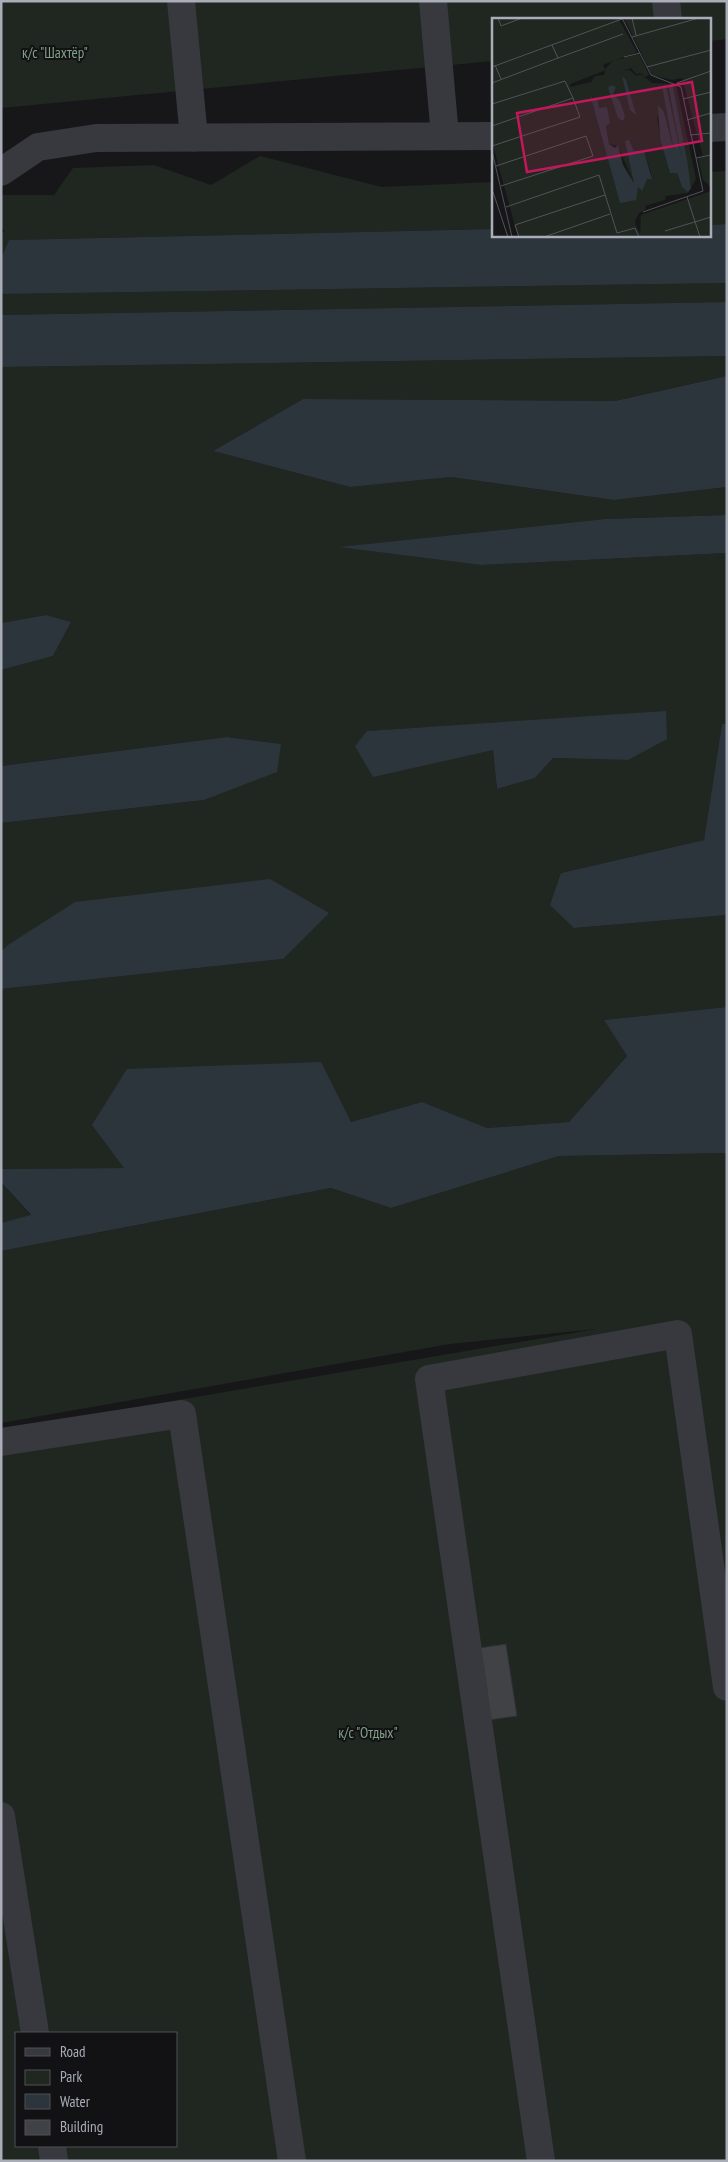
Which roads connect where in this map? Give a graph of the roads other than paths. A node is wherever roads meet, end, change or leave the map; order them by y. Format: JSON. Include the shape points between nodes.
{"nodes":[{"id":1,"x":182,"y":1,"type":"edge"},
{"id":2,"x":434,"y":1,"type":"edge"},
{"id":3,"x":666,"y":1,"type":"edge"},
{"id":4,"x":668,"y":18,"type":"edge"},
{"id":5,"x":727,"y":127,"type":"edge"},
{"id":6,"x":710,"y":128,"type":"edge"},
{"id":7,"x":445,"y":136,"type":"junction"},
{"id":8,"x":492,"y":136,"type":"edge"},
{"id":9,"x":194,"y":138,"type":"junction"},
{"id":10,"x":1,"y":172,"type":"edge"},
{"id":11,"x":1,"y":1442,"type":"edge"},
{"id":12,"x":727,"y":1687,"type":"edge"},
{"id":13,"x":1,"y":1816,"type":"edge"},
{"id":14,"x":35,"y":2032,"type":"edge"},
{"id":15,"x":52,"y":2147,"type":"edge"},
{"id":16,"x":54,"y":2161,"type":"edge"},
{"id":17,"x":292,"y":2161,"type":"edge"},
{"id":18,"x":541,"y":2161,"type":"edge"}],
"edges":[{"from":1,"to":9,"type":"street"},
{"from":2,"to":7,"type":"street"},
{"from":3,"to":4,"type":"street"},
{"from":5,"to":6,"type":"street"},
{"from":7,"to":8,"type":"street"},
{"from":7,"to":9,"type":"street"},
{"from":9,"to":10,"type":"street","via":[[96,138],[38,147]]},
{"from":11,"to":17,"type":"street","via":[[182,1414]]},
{"from":12,"to":18,"type":"street","via":[[678,1334],[429,1379]]},
{"from":13,"to":14,"type":"street"},
{"from":15,"to":16,"type":"street"}]}
